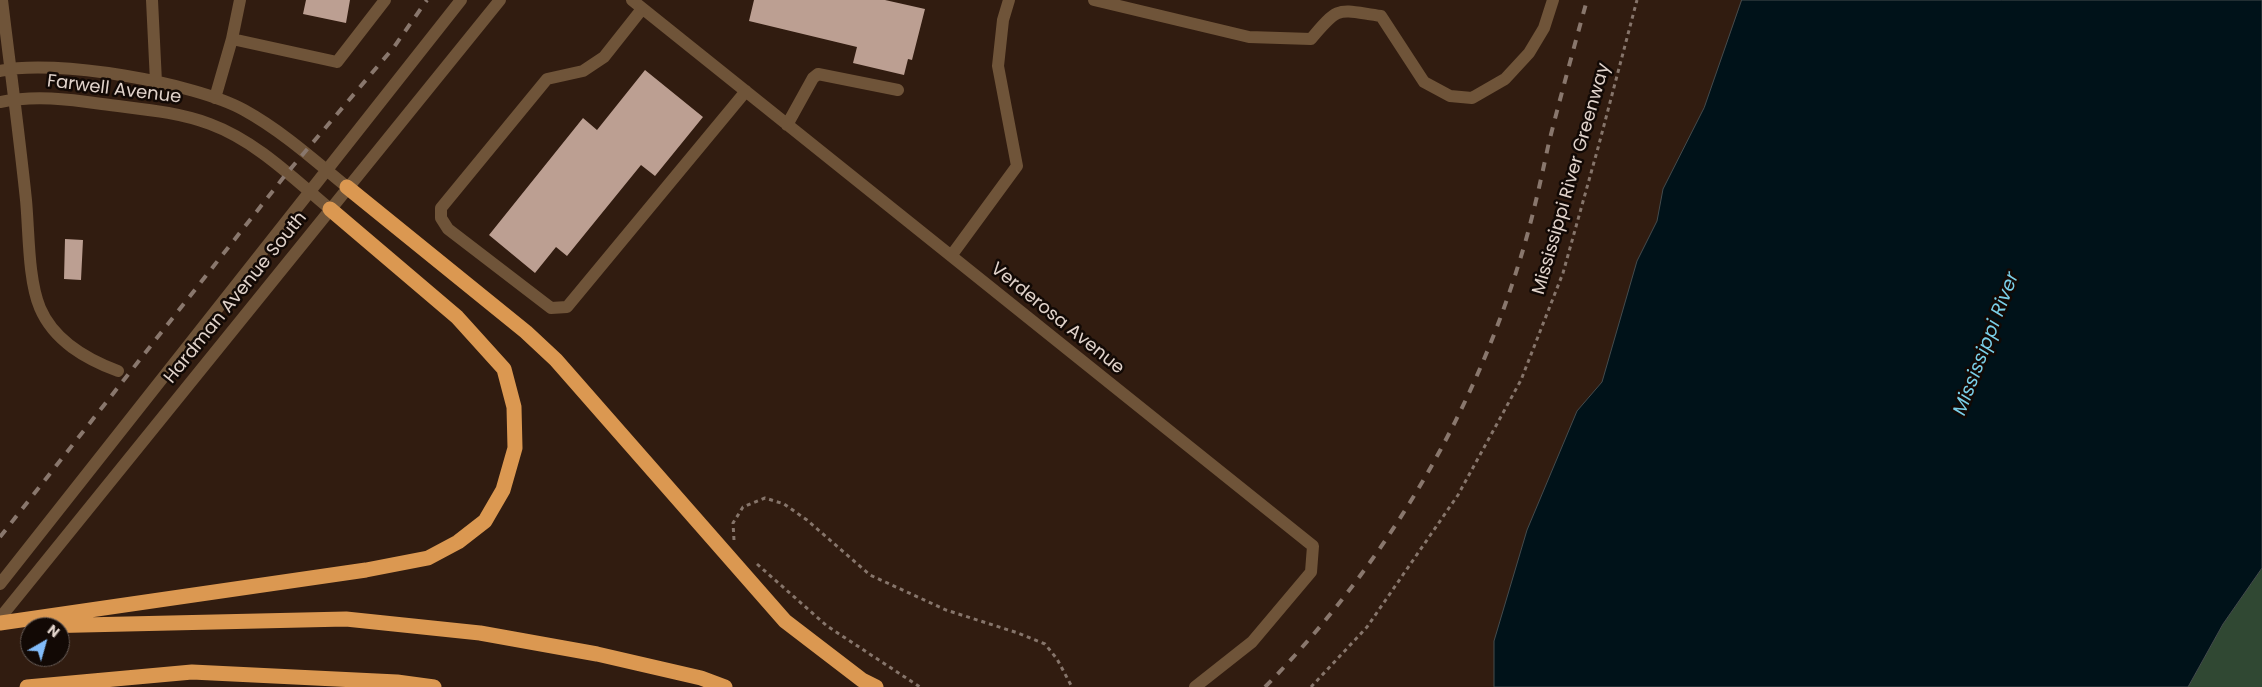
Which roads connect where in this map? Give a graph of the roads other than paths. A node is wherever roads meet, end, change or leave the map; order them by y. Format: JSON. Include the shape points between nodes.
{"nodes":[{"id":1,"x":2,"y":0,"type":"edge"},
{"id":2,"x":152,"y":0,"type":"edge"},
{"id":3,"x":240,"y":0,"type":"edge"},
{"id":4,"x":385,"y":0,"type":"edge"},
{"id":5,"x":461,"y":0,"type":"edge"},
{"id":6,"x":500,"y":0,"type":"edge"},
{"id":7,"x":632,"y":0,"type":"edge"},
{"id":8,"x":1009,"y":0,"type":"edge"},
{"id":9,"x":1094,"y":0,"type":"edge"},
{"id":10,"x":1553,"y":0,"type":"edge"},
{"id":11,"x":642,"y":9,"type":"junction"},
{"id":12,"x":232,"y":40,"type":"junction"},
{"id":13,"x":5,"y":70,"type":"edge"},
{"id":14,"x":156,"y":82,"type":"junction"},
{"id":15,"x":898,"y":90,"type":"dead end"},
{"id":16,"x":746,"y":92,"type":"junction"},
{"id":17,"x":215,"y":98,"type":"junction"},
{"id":18,"x":15,"y":99,"type":"junction"},
{"id":19,"x":0,"y":102,"type":"edge"},
{"id":20,"x":788,"y":125,"type":"junction"},
{"id":21,"x":327,"y":171,"type":"junction"},
{"id":22,"x":347,"y":187,"type":"junction"},
{"id":23,"x":309,"y":192,"type":"junction"},
{"id":24,"x":330,"y":209,"type":"junction"},
{"id":25,"x":952,"y":256,"type":"junction"},
{"id":26,"x":118,"y":371,"type":"dead end"},
{"id":27,"x":0,"y":584,"type":"edge"},
{"id":28,"x":103,"y":616,"type":"junction"},
{"id":29,"x":0,"y":618,"type":"edge"},
{"id":30,"x":0,"y":623,"type":"edge"},
{"id":31,"x":0,"y":627,"type":"edge"},
{"id":32,"x":27,"y":687,"type":"edge"},
{"id":33,"x":434,"y":687,"type":"edge"},
{"id":34,"x":726,"y":687,"type":"edge"},
{"id":35,"x":876,"y":687,"type":"edge"},
{"id":36,"x":1195,"y":687,"type":"edge"}],
"edges":[{"from":1,"to":13,"type":"street"},
{"from":2,"to":14,"type":"street"},
{"from":3,"to":12,"type":"street"},
{"from":4,"to":12,"type":"street","via":[[337,62]]},
{"from":5,"to":21,"type":"street","name":"Hardman Avenue South"},
{"from":6,"to":22,"type":"street","name":"Hardman Avenue South"},
{"from":7,"to":11,"type":"street","name":"Verderosa Avenue"},
{"from":8,"to":25,"type":"street","via":[[1003,20],[998,66],[1017,166]]},
{"from":9,"to":10,"type":"street","via":[[1249,37],[1312,39],[1329,17],[1340,10],[1381,16],[1424,82],[1450,96],[1472,98],[1505,78],[1529,53],[1544,28]]},
{"from":11,"to":16,"type":"street","name":"Verderosa Avenue"},
{"from":11,"to":16,"type":"street","via":[[604,57],[582,71],[548,79],[442,208],[441,218],[448,228],[551,308],[567,307]]},
{"from":12,"to":17,"type":"street"},
{"from":13,"to":14,"type":"street","name":"Farwell Avenue","via":[[57,69]]},
{"from":13,"to":18,"type":"street"},
{"from":14,"to":17,"type":"street","name":"Farwell Avenue"},
{"from":15,"to":20,"type":"street","via":[[818,74]]},
{"from":16,"to":20,"type":"street","name":"Verderosa Avenue"},
{"from":17,"to":21,"type":"street","name":"Farwell Avenue","via":[[266,124]]},
{"from":18,"to":19,"type":"street","name":"Farwell Avenue"},
{"from":18,"to":23,"type":"street","name":"Farwell Avenue","via":[[47,98],[164,112],[210,124],[250,145]]},
{"from":18,"to":26,"type":"street","via":[[33,284],[40,309],[65,342],[86,357]]},
{"from":20,"to":25,"type":"street","name":"Verderosa Avenue"},
{"from":21,"to":22,"type":"street","name":"Farwell Avenue"},
{"from":21,"to":23,"type":"street","name":"Hardman Avenue South"},
{"from":22,"to":24,"type":"street","name":"Hardman Avenue South"},
{"from":22,"to":35,"type":"highway","via":[[556,360],[785,621],[862,680]]},
{"from":23,"to":24,"type":"street","name":"Farwell Avenue"},
{"from":23,"to":27,"type":"street","name":"Hardman Avenue South"},
{"from":24,"to":28,"type":"highway","via":[[457,317],[504,369],[514,408],[515,448],[503,490],[485,521],[458,542],[428,558]]},
{"from":24,"to":29,"type":"street","name":"Hardman Avenue South"},
{"from":25,"to":36,"type":"street","name":"Verderosa Avenue","via":[[1313,546],[1311,572],[1252,642]]},
{"from":28,"to":30,"type":"highway"},
{"from":28,"to":31,"type":"highway"},
{"from":28,"to":34,"type":"highway","via":[[346,619],[480,633],[597,654],[701,678]]},
{"from":32,"to":33,"type":"highway","via":[[192,672],[397,682]]}]}
